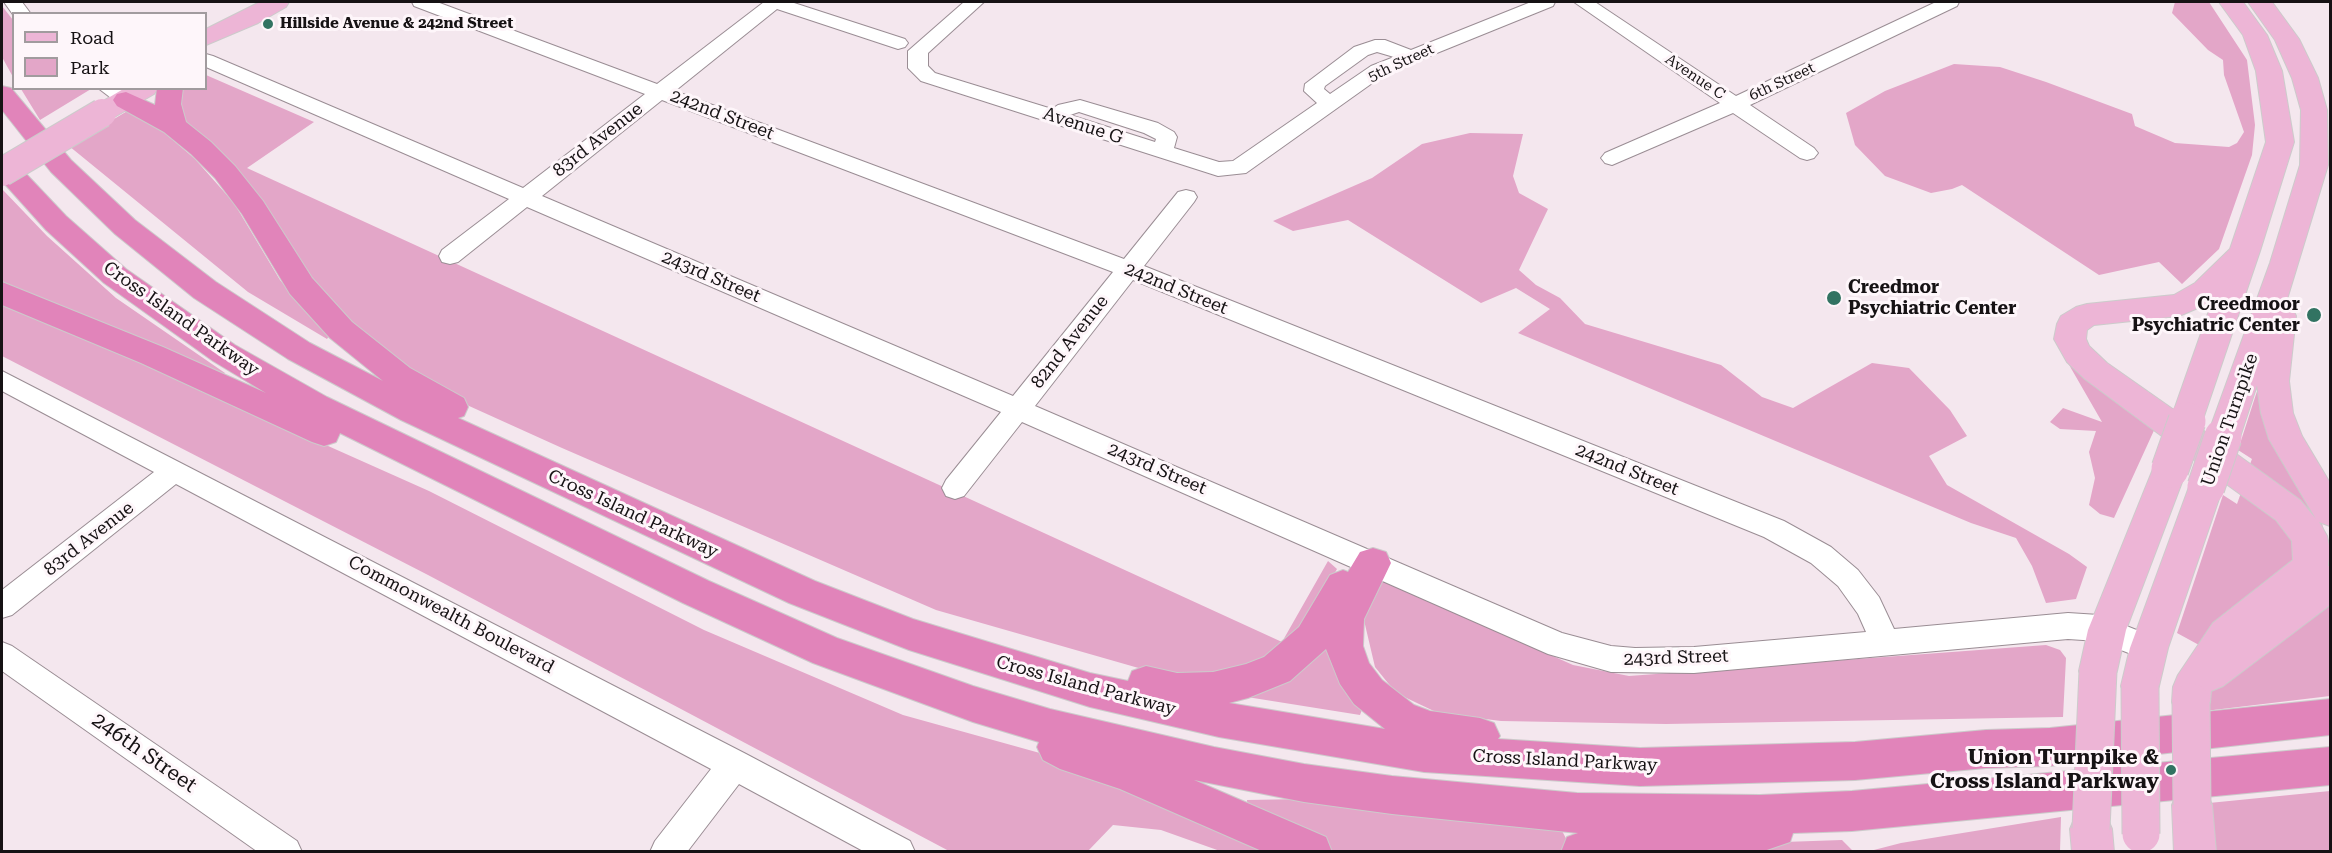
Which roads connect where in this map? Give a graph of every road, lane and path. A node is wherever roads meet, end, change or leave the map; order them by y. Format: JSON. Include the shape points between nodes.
{"nodes":[{"id":1,"x":277,"y":2,"type":"edge"},
{"id":2,"x":421,"y":2,"type":"edge"},
{"id":3,"x":774,"y":2,"type":"edge"},
{"id":4,"x":975,"y":2,"type":"edge"},
{"id":5,"x":1546,"y":2,"type":"edge"},
{"id":6,"x":1583,"y":2,"type":"edge"},
{"id":7,"x":1950,"y":2,"type":"edge"},
{"id":8,"x":2231,"y":2,"type":"edge"},
{"id":9,"x":2260,"y":2,"type":"edge"},
{"id":10,"x":249,"y":18,"type":"junction"},
{"id":11,"x":207,"y":38,"type":"edge"},
{"id":12,"x":898,"y":43,"type":"dead end"},
{"id":13,"x":207,"y":49,"type":"edge"},
{"id":14,"x":207,"y":60,"type":"edge"},
{"id":15,"x":170,"y":90,"type":"edge"},
{"id":16,"x":660,"y":92,"type":"junction"},
{"id":17,"x":2,"y":94,"type":"edge"},
{"id":18,"x":114,"y":97,"type":"edge"},
{"id":19,"x":1736,"y":104,"type":"junction"},
{"id":20,"x":173,"y":126,"type":"junction"},
{"id":21,"x":1807,"y":153,"type":"dead end"},
{"id":22,"x":2,"y":155,"type":"edge"},
{"id":23,"x":1612,"y":158,"type":"dead end"},
{"id":24,"x":2,"y":165,"type":"edge"},
{"id":25,"x":1238,"y":168,"type":"joint"},
{"id":26,"x":2,"y":172,"type":"edge"},
{"id":27,"x":525,"y":197,"type":"junction"},
{"id":28,"x":1185,"y":197,"type":"dead end"},
{"id":29,"x":2245,"y":251,"type":"junction"},
{"id":30,"x":450,"y":256,"type":"dead end"},
{"id":31,"x":2285,"y":263,"type":"junction"},
{"id":32,"x":1128,"y":270,"type":"junction"},
{"id":33,"x":2,"y":293,"type":"edge"},
{"id":34,"x":2,"y":380,"type":"edge"},
{"id":35,"x":1018,"y":409,"type":"junction"},
{"id":36,"x":176,"y":470,"type":"junction"},
{"id":37,"x":538,"y":470,"type":"junction"},
{"id":38,"x":955,"y":488,"type":"dead end"},
{"id":39,"x":492,"y":494,"type":"junction"},
{"id":40,"x":2331,"y":512,"type":"edge"},
{"id":41,"x":1366,"y":560,"type":"junction"},
{"id":42,"x":2331,"y":581,"type":"edge"},
{"id":43,"x":2,"y":606,"type":"edge"},
{"id":44,"x":2107,"y":630,"type":"junction"},
{"id":45,"x":1885,"y":641,"type":"junction"},
{"id":46,"x":2149,"y":648,"type":"junction"},
{"id":47,"x":967,"y":654,"type":"junction"},
{"id":48,"x":2,"y":656,"type":"edge"},
{"id":49,"x":2191,"y":695,"type":"junction"},
{"id":50,"x":973,"y":704,"type":"junction"},
{"id":51,"x":2331,"y":717,"type":"edge"},
{"id":52,"x":735,"y":764,"type":"junction"},
{"id":53,"x":1786,"y":764,"type":"junction"},
{"id":54,"x":2331,"y":766,"type":"edge"},
{"id":55,"x":1852,"y":811,"type":"junction"},
{"id":56,"x":2092,"y":841,"type":"edge"},
{"id":57,"x":2142,"y":843,"type":"edge"},
{"id":58,"x":286,"y":852,"type":"edge"},
{"id":59,"x":666,"y":852,"type":"edge"},
{"id":60,"x":899,"y":852,"type":"edge"},
{"id":61,"x":1311,"y":852,"type":"edge"},
{"id":62,"x":1582,"y":852,"type":"edge"},
{"id":63,"x":2195,"y":852,"type":"edge"}],
"edges":[{"from":1,"to":10,"type":"main road"},
{"from":2,"to":16,"type":"street","name":"242nd Street"},
{"from":3,"to":12,"type":"street"},
{"from":3,"to":16,"type":"street","name":"83rd Avenue"},
{"from":4,"to":25,"type":"street","name":"Avenue G","via":[[918,51],[918,69],[928,77],[1218,169]]},
{"from":5,"to":25,"type":"street","name":"5th Street","via":[[1378,70]]},
{"from":6,"to":19,"type":"street","name":"Avenue C"},
{"from":7,"to":19,"type":"street","name":"6th Street"},
{"from":8,"to":29,"type":"main road","via":[[2255,35],[2269,71],[2280,142]]},
{"from":9,"to":31,"type":"main road","name":"Union Turnpike","via":[[2287,39],[2314,110],[2314,165]]},
{"from":10,"to":11,"type":"main road"},
{"from":10,"to":13,"type":"main road"},
{"from":14,"to":27,"type":"street","name":"243rd Street"},
{"from":15,"to":20,"type":"highway","via":[[168,104]]},
{"from":16,"to":27,"type":"street","name":"83rd Avenue"},
{"from":16,"to":32,"type":"street","name":"242nd Street"},
{"from":17,"to":37,"type":"highway","name":"Cross Island Parkway","via":[[80,186],[205,290],[336,371]]},
{"from":18,"to":20,"type":"highway"},
{"from":18,"to":22,"type":"main road"},
{"from":18,"to":26,"type":"main road","bridge":true},
{"from":19,"to":21,"type":"street","name":"Avenue C"},
{"from":19,"to":23,"type":"street","name":"6th Street"},
{"from":20,"to":37,"type":"highway","via":[[225,172],[253,208],[301,286],[340,330]]},
{"from":24,"to":39,"type":"highway","name":"Cross Island Parkway","via":[[30,198],[99,262],[224,353],[333,416]]},
{"from":27,"to":30,"type":"street","name":"83rd Avenue"},
{"from":27,"to":35,"type":"street","name":"243rd Street"},
{"from":28,"to":32,"type":"street","name":"82nd Avenue"},
{"from":29,"to":44,"type":"main road","bridge":true,"via":[[2170,470]]},
{"from":29,"to":49,"type":"main road","via":[[2196,297],[2179,305],[2087,315],[2072,324],[2070,339],[2078,354],[2096,371],[2288,510],[2309,536],[2310,567],[2226,635]]},
{"from":31,"to":40,"type":"main road","via":[[2273,381],[2277,413],[2286,439]]},
{"from":31,"to":46,"type":"main road","name":"Union Turnpike","bridge":true},
{"from":32,"to":35,"type":"street","name":"82nd Avenue"},
{"from":32,"to":45,"type":"street","name":"242nd Street","via":[[1789,536],[1821,555],[1848,578],[1869,606]]},
{"from":33,"to":39,"type":"highway","via":[[152,354],[369,455]]},
{"from":34,"to":36,"type":"street","name":"Commonwealth Boulevard"},
{"from":35,"to":38,"type":"street","name":"82nd Avenue"},
{"from":35,"to":41,"type":"street","name":"243rd Street"},
{"from":36,"to":43,"type":"street","name":"83rd Avenue"},
{"from":36,"to":52,"type":"street","name":"Commonwealth Boulevard"},
{"from":37,"to":47,"type":"highway","name":"Cross Island Parkway","via":[[802,592]]},
{"from":39,"to":50,"type":"highway","name":"Cross Island Parkway","via":[[804,642]]},
{"from":41,"to":45,"type":"street","name":"243rd Street","via":[[1534,636],[1611,659],[1694,660]]},
{"from":41,"to":47,"type":"highway","via":[[1303,649],[1277,669],[1231,686],[1178,690],[1082,666]]},
{"from":41,"to":53,"type":"highway","via":[[1349,607],[1344,646],[1353,672],[1364,687],[1401,718],[1446,732],[1644,745]]},
{"from":42,"to":49,"type":"main road"},
{"from":44,"to":45,"type":"street","name":"243rd Street","via":[[2068,626]]},
{"from":44,"to":46,"type":"street","name":"243rd Street"},
{"from":44,"to":56,"type":"main road","bridge":true,"via":[[2098,671]]},
{"from":46,"to":57,"type":"main road","name":"Union Turnpike","bridge":true,"via":[[2140,686]]},
{"from":47,"to":53,"type":"highway","name":"Cross Island Parkway","via":[[1155,706],[1285,732],[1424,753],[1640,766]]},
{"from":48,"to":58,"type":"street","name":"246th Street"},
{"from":49,"to":63,"type":"main road","bridge":true},
{"from":50,"to":55,"type":"highway","name":"Cross Island Parkway","via":[[1204,764],[1392,795],[1577,813],[1760,815]]},
{"from":50,"to":61,"type":"highway","via":[[1074,756],[1212,807]]},
{"from":51,"to":53,"type":"highway","name":"Cross Island Parkway","via":[[2050,747]]},
{"from":52,"to":59,"type":"street"},
{"from":52,"to":60,"type":"street","name":"Commonwealth Boulevard"},
{"from":54,"to":55,"type":"highway","name":"Cross Island Parkway"},
{"from":55,"to":62,"type":"highway","via":[[1727,839],[1638,839]]}]}
